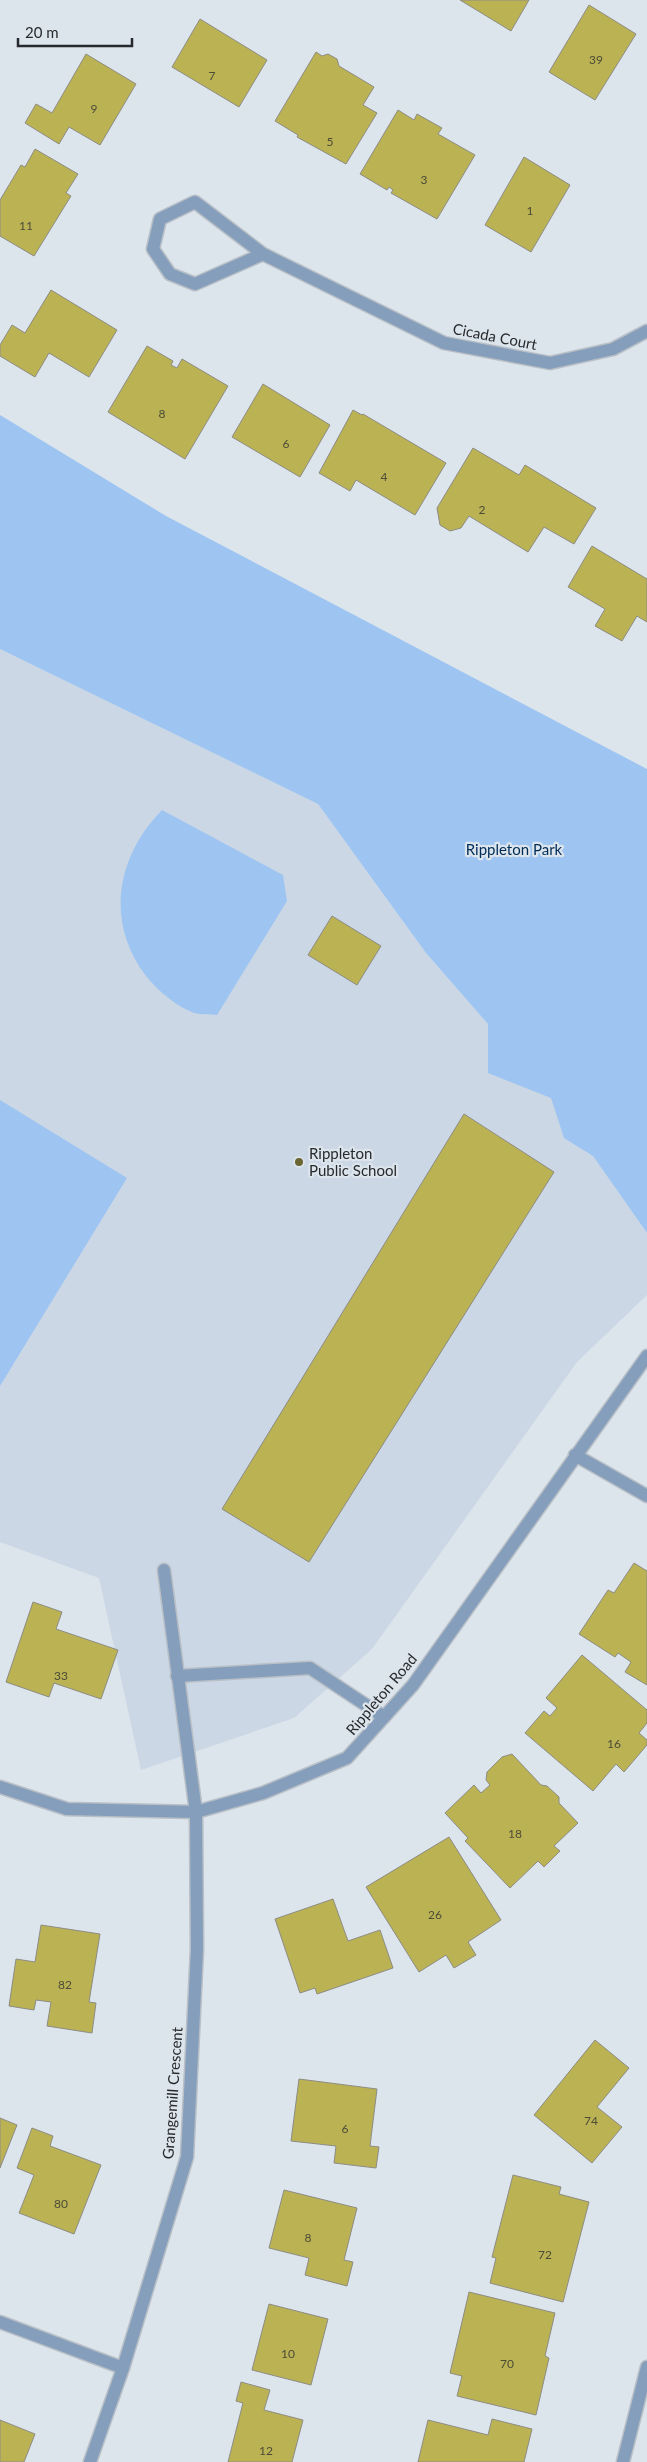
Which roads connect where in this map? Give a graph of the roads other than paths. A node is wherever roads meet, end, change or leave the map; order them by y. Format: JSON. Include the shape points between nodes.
{"nodes":[{"id":1,"x":262,"y":254,"type":"junction"},
{"id":2,"x":647,"y":331,"type":"edge"},
{"id":3,"x":647,"y":1356,"type":"edge"},
{"id":4,"x":575,"y":1456,"type":"junction"},
{"id":5,"x":647,"y":1496,"type":"edge"},
{"id":6,"x":164,"y":1570,"type":"dead end"},
{"id":7,"x":177,"y":1676,"type":"junction"},
{"id":8,"x":384,"y":1718,"type":"junction"},
{"id":9,"x":0,"y":1787,"type":"edge"},
{"id":10,"x":196,"y":1812,"type":"junction"},
{"id":11,"x":0,"y":2322,"type":"edge"},
{"id":12,"x":647,"y":2367,"type":"edge"},
{"id":13,"x":123,"y":2368,"type":"junction"},
{"id":14,"x":90,"y":2462,"type":"edge"},
{"id":15,"x":623,"y":2462,"type":"edge"}],
"edges":[{"from":1,"to":1,"type":"street","name":"Cicada Court","via":[[195,284],[170,274],[153,249],[160,219],[195,202]]},
{"from":1,"to":2,"type":"street","name":"Cicada Court","via":[[444,343],[550,363],[613,349]]},
{"from":3,"to":4,"type":"street","name":"Rippleton Road"},
{"from":4,"to":5,"type":"street"},
{"from":4,"to":8,"type":"street","name":"Rippleton Road","via":[[413,1685]]},
{"from":6,"to":7,"type":"street","name":"Grangemill Crescent"},
{"from":7,"to":8,"type":"street","via":[[310,1668]]},
{"from":7,"to":10,"type":"street","name":"Grangemill Crescent"},
{"from":8,"to":10,"type":"street","name":"Rippleton Road","via":[[347,1758],[263,1793]]},
{"from":9,"to":10,"type":"street","name":"Rippleton Road","via":[[67,1809]]},
{"from":10,"to":13,"type":"street","name":"Grangemill Crescent","via":[[197,1949],[187,2157]]},
{"from":11,"to":13,"type":"street"},
{"from":12,"to":15,"type":"street"},
{"from":13,"to":14,"type":"street","name":"Grangemill Crescent"}]}
